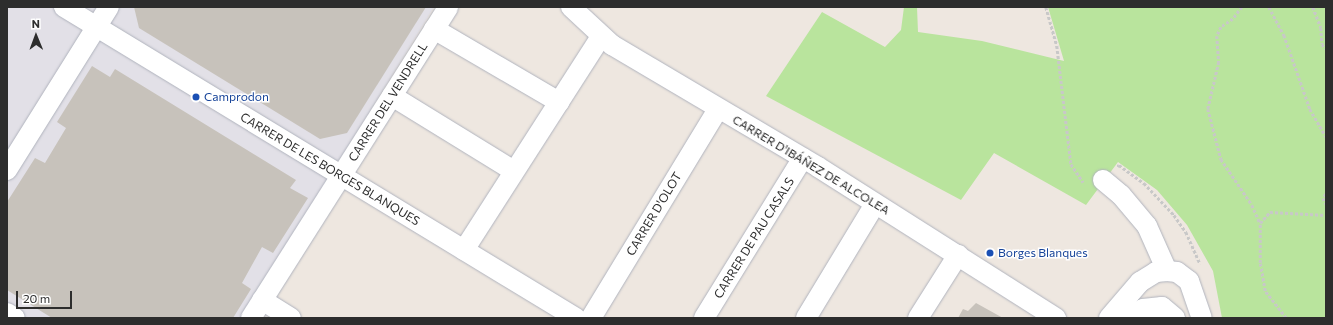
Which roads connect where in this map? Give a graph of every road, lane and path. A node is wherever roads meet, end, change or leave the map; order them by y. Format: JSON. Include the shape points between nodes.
{"nodes":[{"id":1,"x":64,"y":7,"type":"edge"},
{"id":2,"x":109,"y":7,"type":"edge"},
{"id":3,"x":448,"y":7,"type":"edge"},
{"id":4,"x":571,"y":7,"type":"edge"},
{"id":5,"x":1046,"y":7,"type":"edge"},
{"id":6,"x":1242,"y":7,"type":"edge"},
{"id":7,"x":1269,"y":7,"type":"edge"},
{"id":8,"x":1313,"y":7,"type":"edge"},
{"id":9,"x":97,"y":27,"type":"junction"},
{"id":10,"x":434,"y":29,"type":"junction"},
{"id":11,"x":601,"y":37,"type":"junction"},
{"id":12,"x":1326,"y":49,"type":"edge"},
{"id":13,"x":392,"y":96,"type":"junction"},
{"id":14,"x":559,"y":102,"type":"junction"},
{"id":15,"x":718,"y":109,"type":"junction"},
{"id":16,"x":1326,"y":136,"type":"edge"},
{"id":17,"x":803,"y":158,"type":"junction"},
{"id":18,"x":7,"y":170,"type":"edge"},
{"id":19,"x":514,"y":171,"type":"junction"},
{"id":20,"x":342,"y":176,"type":"junction"},
{"id":21,"x":1104,"y":180,"type":"joint"},
{"id":22,"x":1326,"y":194,"type":"edge"},
{"id":23,"x":875,"y":204,"type":"junction"},
{"id":24,"x":1326,"y":204,"type":"edge"},
{"id":25,"x":1326,"y":215,"type":"edge"},
{"id":26,"x":1260,"y":223,"type":"junction"},
{"id":27,"x":464,"y":250,"type":"junction"},
{"id":28,"x":958,"y":255,"type":"junction"},
{"id":29,"x":1167,"y":271,"type":"junction"},
{"id":30,"x":262,"y":300,"type":"junction"},
{"id":31,"x":7,"y":313,"type":"edge"},
{"id":32,"x":15,"y":318,"type":"edge"},
{"id":33,"x":251,"y":318,"type":"edge"},
{"id":34,"x":292,"y":318,"type":"edge"},
{"id":35,"x":576,"y":318,"type":"edge"},
{"id":36,"x":591,"y":318,"type":"edge"},
{"id":37,"x":704,"y":318,"type":"edge"},
{"id":38,"x":806,"y":318,"type":"edge"},
{"id":39,"x":918,"y":318,"type":"edge"},
{"id":40,"x":1056,"y":318,"type":"edge"},
{"id":41,"x":1109,"y":318,"type":"edge"},
{"id":42,"x":1124,"y":318,"type":"edge"},
{"id":43,"x":1175,"y":318,"type":"edge"},
{"id":44,"x":1202,"y":318,"type":"edge"},
{"id":45,"x":1286,"y":318,"type":"edge"}],
"edges":[{"from":1,"to":9,"type":"street","name":"CARRER DE LES BORGES BLANQUES"},
{"from":2,"to":9,"type":"street"},
{"from":3,"to":10,"type":"street","name":"CARRER DEL VENDRELL"},
{"from":4,"to":11,"type":"street","name":"CARRER D'IBÁÑEZ DE ALCOLEA"},
{"from":5,"to":21,"type":"path","via":[[1057,46],[1071,164],[1084,184],[1090,187],[1097,188]]},
{"from":6,"to":26,"type":"path","via":[[1233,20],[1221,27],[1217,36],[1219,62],[1208,109],[1221,159],[1252,204]]},
{"from":7,"to":16,"type":"path","via":[[1284,35],[1310,109]]},
{"from":8,"to":12,"type":"path","via":[[1321,28],[1322,44]]},
{"from":9,"to":18,"type":"street"},
{"from":9,"to":20,"type":"street","name":"CARRER DE LES BORGES BLANQUES"},
{"from":10,"to":13,"type":"street","name":"CARRER DEL VENDRELL"},
{"from":10,"to":14,"type":"street"},
{"from":11,"to":14,"type":"street"},
{"from":11,"to":15,"type":"street","name":"CARRER D'IBÁÑEZ DE ALCOLEA"},
{"from":13,"to":19,"type":"street"},
{"from":13,"to":20,"type":"street","name":"CARRER DEL VENDRELL"},
{"from":14,"to":19,"type":"street"},
{"from":15,"to":17,"type":"street","name":"CARRER D'IBÁÑEZ DE ALCOLEA"},
{"from":15,"to":36,"type":"street","name":"CARRER D'OLOT"},
{"from":17,"to":23,"type":"street","name":"CARRER D'IBÁÑEZ DE ALCOLEA"},
{"from":17,"to":37,"type":"street","name":"CARRER DE PAU CASALS"},
{"from":19,"to":27,"type":"street"},
{"from":20,"to":27,"type":"street","name":"CARRER DE LES BORGES BLANQUES"},
{"from":20,"to":30,"type":"street","name":"CARRER DEL VENDRELL"},
{"from":21,"to":29,"type":"street","via":[[1122,195],[1147,226]]},
{"from":22,"to":24,"type":"path","via":[[1323,198]]},
{"from":23,"to":28,"type":"street","name":"CARRER D'IBÁÑEZ DE ALCOLEA"},
{"from":23,"to":38,"type":"street"},
{"from":25,"to":26,"type":"path","via":[[1270,212]]},
{"from":26,"to":45,"type":"path","via":[[1260,263],[1265,291]]},
{"from":27,"to":35,"type":"street","name":"CARRER DE LES BORGES BLANQUES"},
{"from":28,"to":39,"type":"street"},
{"from":28,"to":40,"type":"street","name":"CARRER D'IBÁÑEZ DE ALCOLEA"},
{"from":29,"to":41,"type":"street","via":[[1156,272],[1140,282]]},
{"from":29,"to":44,"type":"street","via":[[1177,272],[1189,281]]},
{"from":30,"to":33,"type":"street","name":"CARRER DEL VENDRELL"},
{"from":30,"to":34,"type":"street"},
{"from":31,"to":32,"type":"street"},
{"from":42,"to":43,"type":"street","via":[[1143,309],[1162,307]]}]}
